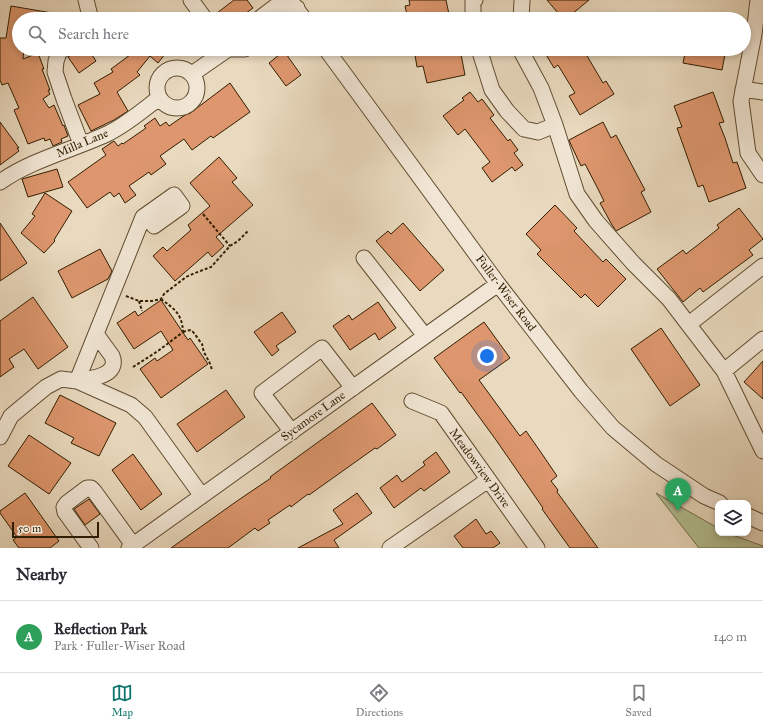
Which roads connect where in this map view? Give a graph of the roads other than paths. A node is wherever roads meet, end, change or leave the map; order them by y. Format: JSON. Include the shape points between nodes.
{"nodes":[{"id":1,"x":86,"y":0,"type":"edge"},
{"id":2,"x":191,"y":0,"type":"edge"},
{"id":3,"x":284,"y":0,"type":"edge"},
{"id":4,"x":475,"y":0,"type":"edge"},
{"id":5,"x":521,"y":0,"type":"edge"},
{"id":6,"x":758,"y":0,"type":"edge"},
{"id":7,"x":89,"y":12,"type":"edge"},
{"id":8,"x":200,"y":12,"type":"edge"},
{"id":9,"x":268,"y":12,"type":"edge"},
{"id":10,"x":473,"y":12,"type":"edge"},
{"id":11,"x":522,"y":12,"type":"edge"},
{"id":12,"x":751,"y":49,"type":"edge"},
{"id":13,"x":58,"y":56,"type":"edge"},
{"id":14,"x":218,"y":56,"type":"edge"},
{"id":15,"x":331,"y":56,"type":"edge"},
{"id":16,"x":480,"y":56,"type":"edge"},
{"id":17,"x":524,"y":56,"type":"edge"},
{"id":18,"x":750,"y":56,"type":"edge"},
{"id":19,"x":192,"y":74,"type":"junction"},
{"id":20,"x":743,"y":89,"type":"junction"},
{"id":21,"x":763,"y":92,"type":"edge"},
{"id":22,"x":159,"y":98,"type":"junction"},
{"id":23,"x":555,"y":125,"type":"junction"},
{"id":24,"x":81,"y":144,"type":"junction"},
{"id":25,"x":763,"y":175,"type":"edge"},
{"id":26,"x":0,"y":182,"type":"edge"},
{"id":27,"x":146,"y":215,"type":"dead end"},
{"id":28,"x":364,"y":258,"type":"dead end"},
{"id":29,"x":763,"y":266,"type":"edge"},
{"id":30,"x":498,"y":284,"type":"junction"},
{"id":31,"x":689,"y":324,"type":"junction"},
{"id":32,"x":96,"y":334,"type":"junction"},
{"id":33,"x":425,"y":336,"type":"junction"},
{"id":34,"x":763,"y":339,"type":"edge"},
{"id":35,"x":724,"y":371,"type":"junction"},
{"id":36,"x":77,"y":381,"type":"junction"},
{"id":37,"x":353,"y":388,"type":"junction"},
{"id":38,"x":412,"y":401,"type":"dead end"},
{"id":39,"x":292,"y":432,"type":"junction"},
{"id":40,"x":0,"y":437,"type":"edge"},
{"id":41,"x":763,"y":451,"type":"edge"},
{"id":42,"x":488,"y":480,"type":"junction"},
{"id":43,"x":202,"y":496,"type":"junction"},
{"id":44,"x":715,"y":501,"type":"edge"},
{"id":45,"x":751,"y":517,"type":"edge"},
{"id":46,"x":763,"y":523,"type":"edge"},
{"id":47,"x":131,"y":546,"type":"edge"},
{"id":48,"x":91,"y":548,"type":"edge"},
{"id":49,"x":390,"y":548,"type":"edge"},
{"id":50,"x":537,"y":548,"type":"edge"}],
"edges":[{"from":1,"to":7,"type":"street"},
{"from":2,"to":8,"type":"street"},
{"from":3,"to":9,"type":"street"},
{"from":4,"to":10,"type":"street"},
{"from":5,"to":11,"type":"street"},
{"from":6,"to":12,"type":"street"},
{"from":13,"to":24,"type":"street","via":[[55,72]]},
{"from":14,"to":19,"type":"street"},
{"from":15,"to":30,"type":"street","name":"Fuller-Wiser Road"},
{"from":16,"to":23,"type":"street","via":[[492,90],[524,129],[538,132]]},
{"from":17,"to":23,"type":"street","via":[[541,88]]},
{"from":18,"to":20,"type":"street"},
{"from":19,"to":22,"type":"street","via":[[179,67],[164,72],[158,81]]},
{"from":19,"to":22,"type":"street","via":[[196,79],[198,91],[187,106],[174,108]]},
{"from":20,"to":21,"type":"street"},
{"from":20,"to":25,"type":"street","via":[[741,101],[748,153]]},
{"from":22,"to":24,"type":"street","name":"Milla Lane","via":[[110,132]]},
{"from":23,"to":31,"type":"street","via":[[577,194],[596,221]]},
{"from":24,"to":26,"type":"street","name":"Milla Lane","via":[[28,166]]},
{"from":27,"to":32,"type":"street"},
{"from":28,"to":33,"type":"street"},
{"from":29,"to":31,"type":"street"},
{"from":30,"to":33,"type":"street","name":"Sycamore Lane"},
{"from":30,"to":44,"type":"street","name":"Fuller-Wiser Road","via":[[613,428],[656,464]]},
{"from":31,"to":35,"type":"street"},
{"from":32,"to":36,"type":"street"},
{"from":32,"to":36,"type":"street","via":[[112,356],[114,366],[108,372],[94,378]]},
{"from":33,"to":37,"type":"street","name":"Sycamore Lane"},
{"from":34,"to":35,"type":"street"},
{"from":35,"to":41,"type":"street"},
{"from":36,"to":40,"type":"street","via":[[60,379],[46,387],[11,416]]},
{"from":36,"to":43,"type":"street","via":[[131,405],[145,417]]},
{"from":37,"to":39,"type":"street","name":"Sycamore Lane"},
{"from":37,"to":39,"type":"street","via":[[322,348],[262,393]]},
{"from":38,"to":42,"type":"street","name":"Meadowview Drive","via":[[441,414]]},
{"from":39,"to":43,"type":"street","name":"Sycamore Lane"},
{"from":42,"to":49,"type":"street"},
{"from":42,"to":50,"type":"street","name":"Meadowview Drive"},
{"from":43,"to":47,"type":"street","name":"Sycamore Lane"},
{"from":45,"to":46,"type":"street"},
{"from":47,"to":48,"type":"street","via":[[94,491],[87,488],[64,507]]}]}
